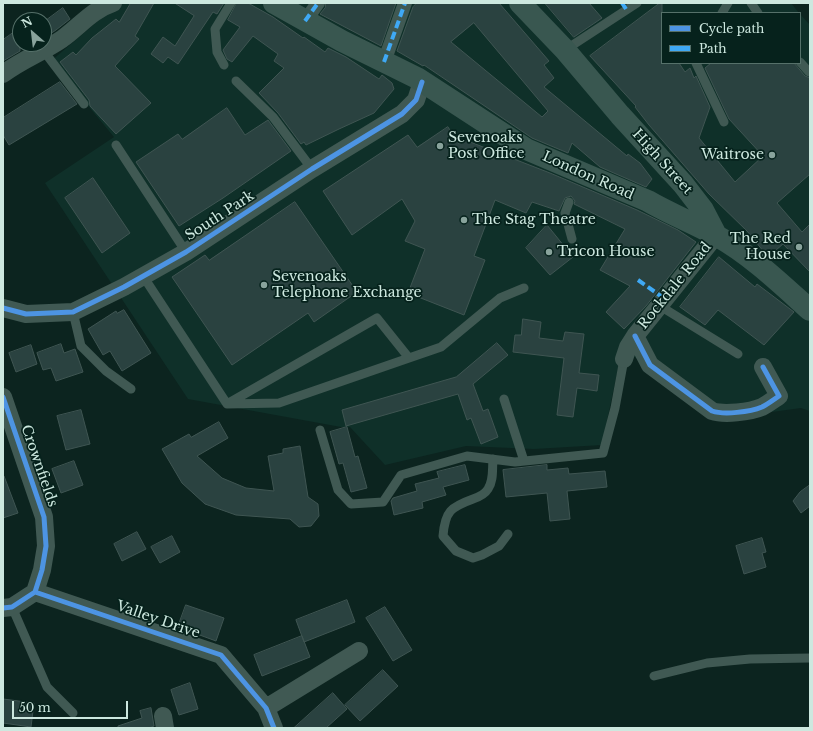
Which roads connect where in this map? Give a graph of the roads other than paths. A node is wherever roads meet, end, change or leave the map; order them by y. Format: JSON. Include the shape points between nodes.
{"nodes":[{"id":1,"x":231,"y":3,"type":"edge"},
{"id":2,"x":274,"y":3,"type":"edge"},
{"id":3,"x":318,"y":3,"type":"edge"},
{"id":4,"x":404,"y":3,"type":"edge"},
{"id":5,"x":520,"y":3,"type":"edge"},
{"id":6,"x":637,"y":3,"type":"edge"},
{"id":7,"x":728,"y":3,"type":"edge"},
{"id":8,"x":751,"y":3,"type":"edge"},
{"id":9,"x":103,"y":5,"type":"edge"},
{"id":10,"x":723,"y":12,"type":"edge"},
{"id":11,"x":757,"y":12,"type":"edge"},
{"id":12,"x":305,"y":21,"type":"junction"},
{"id":13,"x":52,"y":45,"type":"edge"},
{"id":14,"x":565,"y":50,"type":"junction"},
{"id":15,"x":40,"y":52,"type":"edge"},
{"id":16,"x":45,"y":52,"type":"edge"},
{"id":17,"x":384,"y":62,"type":"junction"},
{"id":18,"x":801,"y":63,"type":"edge"},
{"id":19,"x":696,"y":64,"type":"edge"},
{"id":20,"x":224,"y":65,"type":"dead end"},
{"id":21,"x":809,"y":72,"type":"dead end"},
{"id":22,"x":3,"y":74,"type":"edge"},
{"id":23,"x":236,"y":81,"type":"dead end"},
{"id":24,"x":422,"y":82,"type":"junction"},
{"id":25,"x":84,"y":104,"type":"dead end"},
{"id":26,"x":724,"y":122,"type":"dead end"},
{"id":27,"x":116,"y":145,"type":"dead end"},
{"id":28,"x":312,"y":169,"type":"junction"},
{"id":29,"x":683,"y":184,"type":"junction"},
{"id":30,"x":569,"y":202,"type":"dead end"},
{"id":31,"x":666,"y":212,"type":"junction"},
{"id":32,"x":716,"y":235,"type":"junction"},
{"id":33,"x":572,"y":239,"type":"dead end"},
{"id":34,"x":186,"y":252,"type":"junction"},
{"id":35,"x":143,"y":276,"type":"junction"},
{"id":36,"x":524,"y":288,"type":"dead end"},
{"id":37,"x":660,"y":306,"type":"junction"},
{"id":38,"x":3,"y":308,"type":"edge"},
{"id":39,"x":810,"y":310,"type":"edge"},
{"id":40,"x":73,"y":312,"type":"junction"},
{"id":41,"x":635,"y":336,"type":"junction"},
{"id":42,"x":738,"y":354,"type":"dead end"},
{"id":43,"x":409,"y":358,"type":"junction"},
{"id":44,"x":624,"y":359,"type":"joint"},
{"id":45,"x":763,"y":367,"type":"dead end"},
{"id":46,"x":131,"y":389,"type":"dead end"},
{"id":47,"x":3,"y":397,"type":"edge"},
{"id":48,"x":504,"y":399,"type":"dead end"},
{"id":49,"x":227,"y":404,"type":"junction"},
{"id":50,"x":320,"y":430,"type":"dead end"},
{"id":51,"x":493,"y":459,"type":"junction"},
{"id":52,"x":524,"y":461,"type":"junction"},
{"id":53,"x":508,"y":534,"type":"dead end"},
{"id":54,"x":35,"y":592,"type":"junction"},
{"id":55,"x":8,"y":607,"type":"edge"},
{"id":56,"x":359,"y":651,"type":"dead end"},
{"id":57,"x":810,"y":658,"type":"edge"},
{"id":58,"x":654,"y":676,"type":"dead end"},
{"id":59,"x":266,"y":708,"type":"junction"},
{"id":60,"x":73,"y":713,"type":"dead end"},
{"id":61,"x":274,"y":728,"type":"edge"}],
"edges":[{"from":1,"to":20,"type":"lane","via":[[215,29],[217,52]]},
{"from":2,"to":12,"type":"main road","name":"London Road"},
{"from":3,"to":12,"type":"street"},
{"from":4,"to":17,"type":"street"},
{"from":5,"to":14,"type":"main road","name":"High Street"},
{"from":6,"to":14,"type":"lane"},
{"from":7,"to":10,"type":"lane"},
{"from":8,"to":11,"type":"lane"},
{"from":9,"to":13,"type":"street"},
{"from":12,"to":17,"type":"main road","name":"London Road"},
{"from":14,"to":29,"type":"main road","name":"High Street"},
{"from":15,"to":22,"type":"street"},
{"from":16,"to":25,"type":"lane"},
{"from":17,"to":24,"type":"main road","name":"London Road"},
{"from":18,"to":21,"type":"lane"},
{"from":19,"to":26,"type":"lane"},
{"from":23,"to":28,"type":"lane","via":[[273,117]]},
{"from":24,"to":28,"type":"street","name":"South Park","via":[[416,100],[402,114]]},
{"from":24,"to":31,"type":"main road","name":"London Road","via":[[526,149],[580,177],[618,189]]},
{"from":27,"to":34,"type":"lane"},
{"from":28,"to":34,"type":"street","name":"South Park"},
{"from":29,"to":31,"type":"main road"},
{"from":29,"to":32,"type":"main road","name":"High Street","via":[[703,210]]},
{"from":30,"to":33,"type":"lane","via":[[565,213]]},
{"from":31,"to":32,"type":"main road","name":"London Road"},
{"from":32,"to":37,"type":"street","name":"Rockdale Road"},
{"from":32,"to":39,"type":"main road","name":"High Street","via":[[744,253]]},
{"from":34,"to":35,"type":"street","name":"South Park"},
{"from":35,"to":40,"type":"street","name":"South Park"},
{"from":35,"to":49,"type":"lane"},
{"from":36,"to":43,"type":"lane","via":[[500,298],[441,347]]},
{"from":37,"to":41,"type":"street","name":"Rockdale Road"},
{"from":37,"to":42,"type":"lane"},
{"from":38,"to":40,"type":"street","name":"South Park","via":[[26,314]]},
{"from":40,"to":46,"type":"lane","via":[[81,346],[106,371]]},
{"from":41,"to":44,"type":"street","name":"Rockdale Road"},
{"from":41,"to":45,"type":"street","via":[[650,365],[719,413],[750,411],[779,396]]},
{"from":43,"to":49,"type":"lane","via":[[279,403]]},
{"from":43,"to":49,"type":"lane","via":[[377,318]]},
{"from":44,"to":52,"type":"lane","via":[[603,453]]},
{"from":47,"to":54,"type":"street","name":"Crownfields","via":[[44,518],[46,546]]},
{"from":48,"to":52,"type":"lane"},
{"from":50,"to":51,"type":"lane","via":[[338,490],[351,504],[383,502],[400,475],[467,456]]},
{"from":51,"to":52,"type":"lane"},
{"from":51,"to":53,"type":"lane","via":[[492,481],[488,490],[480,497],[458,504],[449,512],[444,523],[443,536],[456,552],[473,558],[499,546]]},
{"from":54,"to":55,"type":"street"},
{"from":54,"to":59,"type":"street","name":"Valley Drive","via":[[221,655]]},
{"from":55,"to":60,"type":"lane","via":[[47,687]]},
{"from":56,"to":59,"type":"street"},
{"from":57,"to":58,"type":"lane","via":[[707,663]]},
{"from":59,"to":61,"type":"street","name":"Valley Drive"}]}
